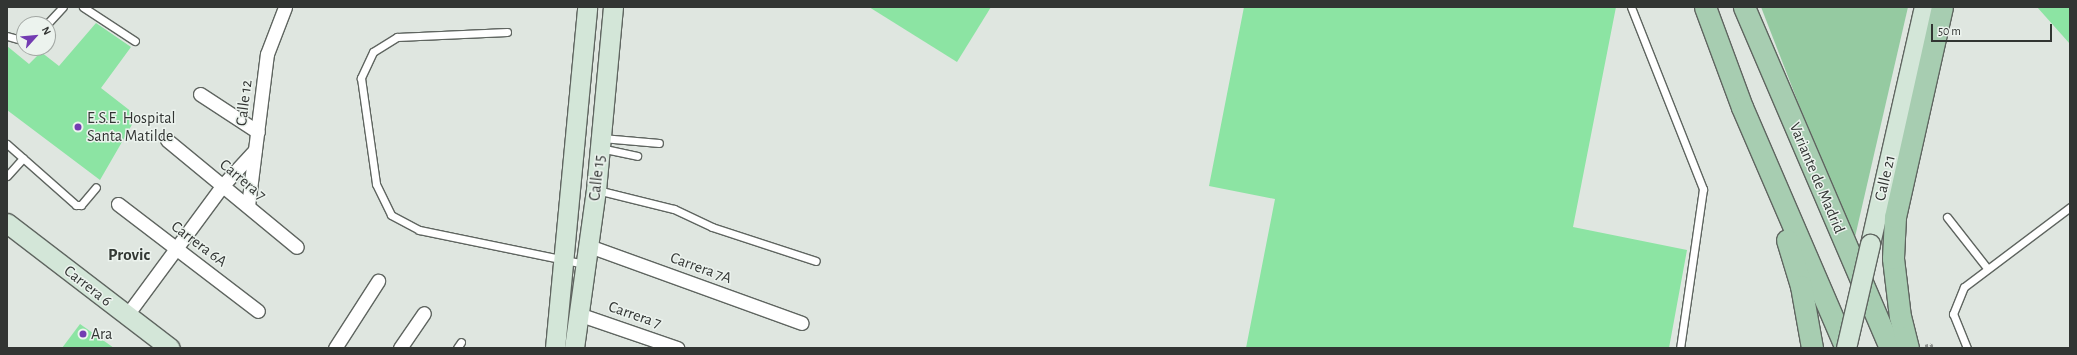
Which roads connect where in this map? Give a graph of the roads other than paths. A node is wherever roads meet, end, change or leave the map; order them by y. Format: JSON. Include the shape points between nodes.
{"nodes":[{"id":1,"x":63,"y":7,"type":"edge"},
{"id":2,"x":82,"y":7,"type":"edge"},
{"id":3,"x":285,"y":7,"type":"edge"},
{"id":4,"x":587,"y":7,"type":"edge"},
{"id":5,"x":613,"y":7,"type":"edge"},
{"id":6,"x":1631,"y":7,"type":"edge"},
{"id":7,"x":1705,"y":7,"type":"edge"},
{"id":8,"x":1744,"y":7,"type":"edge"},
{"id":9,"x":1924,"y":7,"type":"edge"},
{"id":10,"x":1942,"y":7,"type":"edge"},
{"id":11,"x":55,"y":16,"type":"edge"},
{"id":12,"x":508,"y":32,"type":"dead end"},
{"id":13,"x":135,"y":41,"type":"dead end"},
{"id":14,"x":200,"y":94,"type":"dead end"},
{"id":15,"x":1742,"y":107,"type":"junction"},
{"id":16,"x":258,"y":132,"type":"junction"},
{"id":17,"x":167,"y":140,"type":"dead end"},
{"id":18,"x":600,"y":143,"type":"junction"},
{"id":19,"x":659,"y":143,"type":"dead end"},
{"id":20,"x":7,"y":144,"type":"edge"},
{"id":21,"x":255,"y":150,"type":"junction"},
{"id":22,"x":637,"y":156,"type":"dead end"},
{"id":23,"x":23,"y":158,"type":"junction"},
{"id":24,"x":7,"y":176,"type":"edge"},
{"id":25,"x":223,"y":185,"type":"junction"},
{"id":26,"x":96,"y":188,"type":"dead end"},
{"id":27,"x":596,"y":190,"type":"junction"},
{"id":28,"x":118,"y":204,"type":"dead end"},
{"id":29,"x":248,"y":206,"type":"junction"},
{"id":30,"x":2070,"y":207,"type":"edge"},
{"id":31,"x":1947,"y":217,"type":"dead end"},
{"id":32,"x":7,"y":223,"type":"edge"},
{"id":33,"x":589,"y":246,"type":"junction"},
{"id":34,"x":297,"y":247,"type":"dead end"},
{"id":35,"x":178,"y":250,"type":"junction"},
{"id":36,"x":565,"y":260,"type":"junction"},
{"id":37,"x":816,"y":261,"type":"dead end"},
{"id":38,"x":587,"y":264,"type":"junction"},
{"id":39,"x":1987,"y":268,"type":"junction"},
{"id":40,"x":378,"y":281,"type":"dead end"},
{"id":41,"x":258,"y":310,"type":"dead end"},
{"id":42,"x":424,"y":313,"type":"dead end"},
{"id":43,"x":127,"y":315,"type":"junction"},
{"id":44,"x":581,"y":315,"type":"junction"},
{"id":45,"x":802,"y":323,"type":"dead end"},
{"id":46,"x":160,"y":345,"type":"edge"},
{"id":47,"x":335,"y":348,"type":"edge"},
{"id":48,"x":400,"y":348,"type":"edge"},
{"id":49,"x":555,"y":348,"type":"edge"},
{"id":50,"x":574,"y":348,"type":"edge"},
{"id":51,"x":677,"y":348,"type":"edge"},
{"id":52,"x":1680,"y":348,"type":"edge"},
{"id":53,"x":1812,"y":348,"type":"edge"},
{"id":54,"x":1846,"y":348,"type":"edge"},
{"id":55,"x":1890,"y":348,"type":"edge"},
{"id":56,"x":1908,"y":348,"type":"edge"},
{"id":57,"x":1967,"y":348,"type":"edge"}],
"edges":[{"from":1,"to":11,"type":"lane"},
{"from":2,"to":13,"type":"lane"},
{"from":3,"to":16,"type":"street","name":"Calle 12","via":[[267,54]]},
{"from":4,"to":36,"type":"street","name":"Calle 15"},
{"from":5,"to":18,"type":"street","name":"Calle 15"},
{"from":6,"to":52,"type":"lane","via":[[1703,189]]},
{"from":7,"to":15,"type":"main road"},
{"from":8,"to":55,"type":"main road","name":"Variante de Madrid"},
{"from":9,"to":54,"type":"street","name":"Calle 21","bridge":true},
{"from":10,"to":56,"type":"main road","via":[[1895,217],[1893,258],[1900,317]]},
{"from":12,"to":36,"type":"lane","via":[[397,37],[373,52],[362,78],[376,184],[391,215],[419,230]]},
{"from":14,"to":16,"type":"street"},
{"from":15,"to":53,"type":"main road","via":[[1798,278]]},
{"from":15,"to":54,"type":"main road"},
{"from":16,"to":21,"type":"street","name":"Calle 12"},
{"from":17,"to":25,"type":"street","name":"Carrera 7"},
{"from":18,"to":19,"type":"lane"},
{"from":18,"to":22,"type":"lane"},
{"from":18,"to":27,"type":"street","name":"Calle 15"},
{"from":20,"to":23,"type":"lane"},
{"from":21,"to":25,"type":"street"},
{"from":21,"to":29,"type":"street","name":"Calle 12"},
{"from":23,"to":24,"type":"lane"},
{"from":23,"to":26,"type":"lane","via":[[76,205],[81,205]]},
{"from":25,"to":29,"type":"street","name":"Carrera 7"},
{"from":25,"to":35,"type":"street"},
{"from":27,"to":33,"type":"street","name":"Calle 15"},
{"from":27,"to":37,"type":"lane","via":[[674,209],[712,227]]},
{"from":28,"to":35,"type":"street","name":"Carrera 6A"},
{"from":29,"to":34,"type":"street","name":"Carrera 7"},
{"from":30,"to":39,"type":"lane"},
{"from":31,"to":39,"type":"lane"},
{"from":32,"to":43,"type":"street","name":"Carrera 6"},
{"from":33,"to":38,"type":"street","name":"Calle 15"},
{"from":33,"to":45,"type":"street","name":"Carrera 7A"},
{"from":35,"to":41,"type":"street","name":"Carrera 6A"},
{"from":35,"to":43,"type":"street"},
{"from":36,"to":38,"type":"lane"},
{"from":36,"to":49,"type":"street","name":"Calle 15"},
{"from":38,"to":44,"type":"street","name":"Calle 15"},
{"from":39,"to":57,"type":"lane","via":[[1964,287],[1953,314]]},
{"from":40,"to":47,"type":"street"},
{"from":42,"to":48,"type":"street"},
{"from":43,"to":46,"type":"street","name":"Carrera 6"},
{"from":44,"to":50,"type":"street","name":"Calle 15"},
{"from":44,"to":51,"type":"street","name":"Carrera 7"}]}
